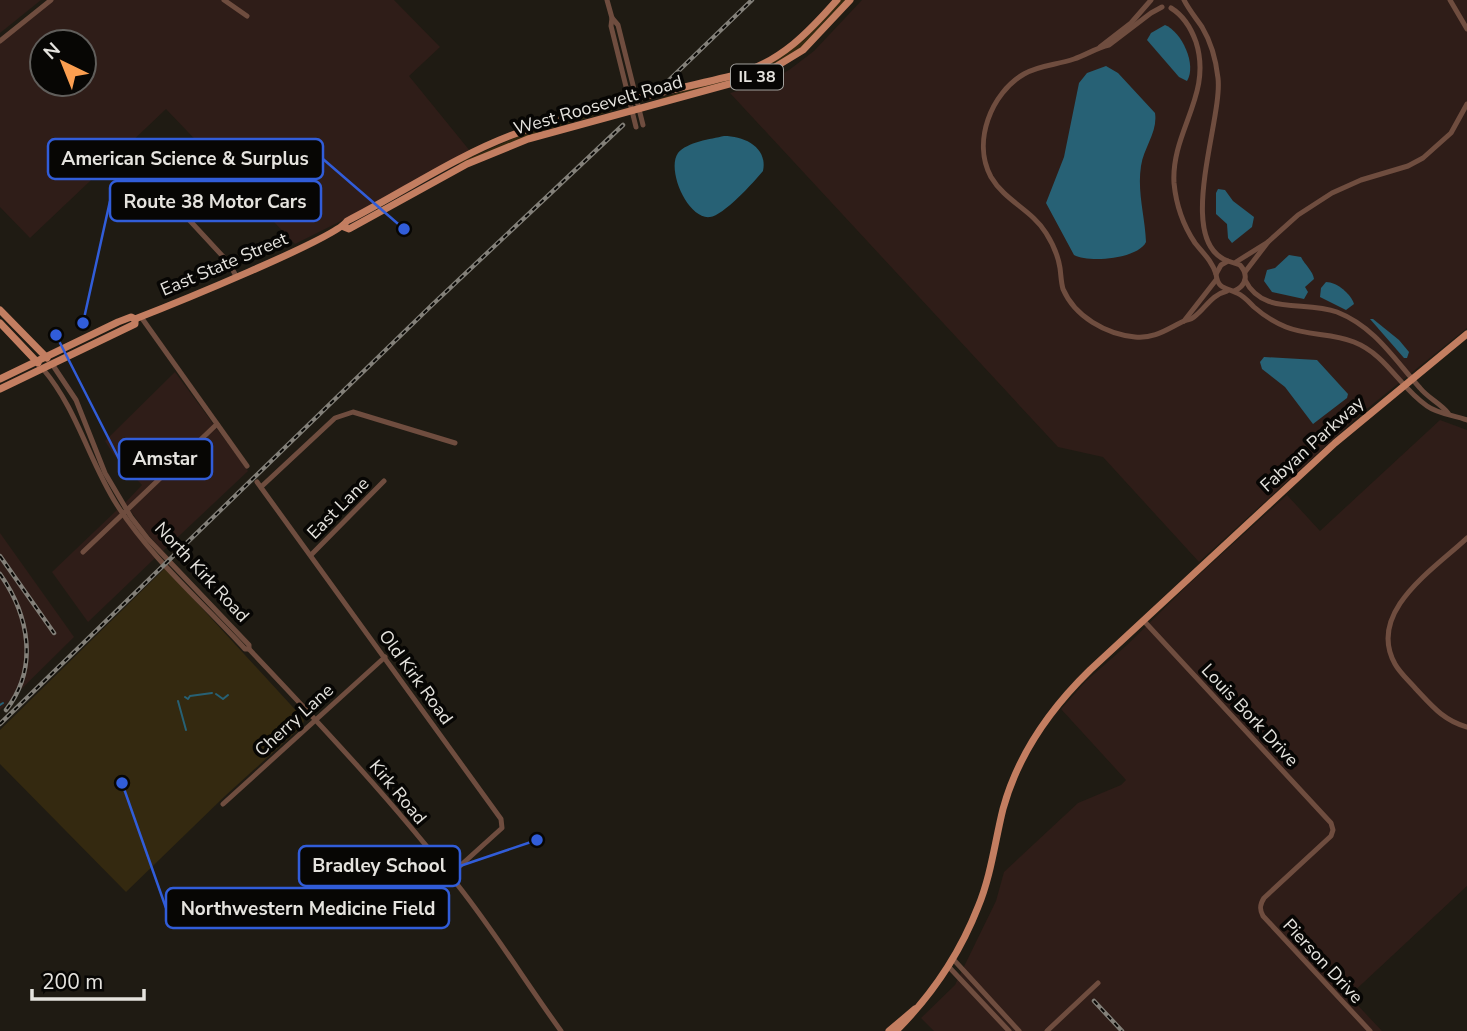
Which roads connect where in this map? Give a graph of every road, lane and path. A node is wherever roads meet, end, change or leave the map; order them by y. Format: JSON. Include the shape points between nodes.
{"nodes":[{"id":1,"x":51,"y":0,"type":"edge"},
{"id":2,"x":224,"y":0,"type":"edge"},
{"id":3,"x":607,"y":0,"type":"edge"},
{"id":4,"x":837,"y":0,"type":"edge"},
{"id":5,"x":850,"y":0,"type":"edge"},
{"id":6,"x":1153,"y":0,"type":"edge"},
{"id":7,"x":1182,"y":0,"type":"edge"},
{"id":8,"x":1450,"y":0,"type":"edge"},
{"id":9,"x":1162,"y":7,"type":"junction"},
{"id":10,"x":1171,"y":8,"type":"junction"},
{"id":11,"x":247,"y":16,"type":"dead end"},
{"id":12,"x":1467,"y":29,"type":"edge"},
{"id":13,"x":1,"y":39,"type":"edge"},
{"id":14,"x":1100,"y":47,"type":"junction"},
{"id":15,"x":633,"y":100,"type":"junction"},
{"id":16,"x":1467,"y":104,"type":"edge"},
{"id":17,"x":636,"y":110,"type":"junction"},
{"id":18,"x":640,"y":126,"type":"dead end"},
{"id":19,"x":131,"y":157,"type":"dead end"},
{"id":20,"x":344,"y":227,"type":"junction"},
{"id":21,"x":1268,"y":242,"type":"junction"},
{"id":22,"x":1228,"y":261,"type":"junction"},
{"id":23,"x":1236,"y":262,"type":"junction"},
{"id":24,"x":236,"y":276,"type":"junction"},
{"id":25,"x":1245,"y":276,"type":"junction"},
{"id":26,"x":1216,"y":277,"type":"junction"},
{"id":27,"x":1227,"y":290,"type":"junction"},
{"id":28,"x":1234,"y":291,"type":"junction"},
{"id":29,"x":0,"y":310,"type":"edge"},
{"id":30,"x":138,"y":318,"type":"junction"},
{"id":31,"x":1184,"y":321,"type":"junction"},
{"id":32,"x":0,"y":323,"type":"edge"},
{"id":33,"x":1467,"y":334,"type":"edge"},
{"id":34,"x":46,"y":356,"type":"junction"},
{"id":35,"x":36,"y":361,"type":"junction"},
{"id":36,"x":52,"y":364,"type":"junction"},
{"id":37,"x":43,"y":369,"type":"junction"},
{"id":38,"x":0,"y":379,"type":"edge"},
{"id":39,"x":1408,"y":381,"type":"junction"},
{"id":40,"x":0,"y":390,"type":"edge"},
{"id":41,"x":1467,"y":420,"type":"edge"},
{"id":42,"x":217,"y":424,"type":"junction"},
{"id":43,"x":456,"y":443,"type":"dead end"},
{"id":44,"x":98,"y":461,"type":"junction"},
{"id":45,"x":247,"y":466,"type":"dead end"},
{"id":46,"x":384,"y":481,"type":"dead end"},
{"id":47,"x":1467,"y":538,"type":"edge"},
{"id":48,"x":83,"y":552,"type":"dead end"},
{"id":49,"x":311,"y":555,"type":"junction"},
{"id":50,"x":1143,"y":620,"type":"junction"},
{"id":51,"x":249,"y":649,"type":"joint"},
{"id":52,"x":385,"y":657,"type":"junction"},
{"id":53,"x":316,"y":720,"type":"junction"},
{"id":54,"x":1467,"y":727,"type":"edge"},
{"id":55,"x":223,"y":804,"type":"dead end"},
{"id":56,"x":450,"y":875,"type":"junction"},
{"id":57,"x":1260,"y":907,"type":"joint"},
{"id":58,"x":950,"y":963,"type":"junction"},
{"id":59,"x":1098,"y":983,"type":"dead end"},
{"id":60,"x":915,"y":1008,"type":"junction"},
{"id":61,"x":561,"y":1031,"type":"edge"},
{"id":62,"x":889,"y":1031,"type":"edge"},
{"id":63,"x":896,"y":1031,"type":"edge"},
{"id":64,"x":1009,"y":1031,"type":"edge"},
{"id":65,"x":1019,"y":1031,"type":"edge"},
{"id":66,"x":1047,"y":1031,"type":"edge"},
{"id":67,"x":1370,"y":1031,"type":"edge"}],
"edges":[{"from":1,"to":13,"type":"street"},
{"from":2,"to":11,"type":"street"},
{"from":3,"to":15,"type":"street"},
{"from":4,"to":15,"type":"main road","name":"West Roosevelt Road","number":"IL 38","via":[[800,40],[768,62],[739,74]]},
{"from":5,"to":17,"type":"main road","name":"West Roosevelt Road","number":"IL 38","via":[[808,45],[774,69],[743,82]]},
{"from":6,"to":9,"type":"street"},
{"from":6,"to":14,"type":"street"},
{"from":7,"to":10,"type":"street"},
{"from":7,"to":22,"type":"street","via":[[1206,36],[1217,68],[1219,102],[1202,210],[1212,248]]},
{"from":8,"to":12,"type":"street"},
{"from":9,"to":10,"type":"street"},
{"from":9,"to":14,"type":"street","via":[[1109,46]]},
{"from":10,"to":26,"type":"street","via":[[1192,33],[1201,72],[1177,150],[1175,191],[1188,232],[1213,265]]},
{"from":14,"to":31,"type":"street","via":[[1036,68],[1013,81],[999,97],[986,127],[989,172],[1008,198],[1045,231],[1057,255],[1063,289],[1081,314],[1102,329],[1133,337],[1159,335]]},
{"from":15,"to":17,"type":"street"},
{"from":15,"to":20,"type":"main road","name":"East State Street","number":"IL 38","via":[[549,122],[499,141],[347,221]]},
{"from":16,"to":21,"type":"street","via":[[1451,133],[1423,158],[1332,193]]},
{"from":17,"to":18,"type":"street"},
{"from":17,"to":20,"type":"main road","name":"West Roosevelt Road","number":"IL 38","via":[[502,149],[349,229]]},
{"from":19,"to":24,"type":"street"},
{"from":20,"to":24,"type":"main road","name":"East State Street","number":"IL 38"},
{"from":21,"to":23,"type":"street"},
{"from":21,"to":25,"type":"street"},
{"from":22,"to":23,"type":"street"},
{"from":22,"to":26,"type":"street"},
{"from":23,"to":25,"type":"street"},
{"from":24,"to":30,"type":"main road","name":"East State Street","number":"IL 38"},
{"from":25,"to":28,"type":"street","via":[[1241,288]]},
{"from":25,"to":39,"type":"street","via":[[1252,292],[1267,301],[1328,309],[1354,321],[1382,342]]},
{"from":26,"to":27,"type":"street"},
{"from":26,"to":31,"type":"street"},
{"from":27,"to":28,"type":"street"},
{"from":27,"to":31,"type":"street"},
{"from":28,"to":39,"type":"street","via":[[1284,326],[1352,340]]},
{"from":29,"to":34,"type":"main road","name":"North Kirk Road"},
{"from":30,"to":34,"type":"main road","name":"East State Street","number":"IL 38","via":[[131,317]]},
{"from":30,"to":36,"type":"main road","name":"East State Street","number":"IL 38","via":[[135,324]]},
{"from":30,"to":42,"type":"street"},
{"from":32,"to":35,"type":"main road","name":"North Kirk Road"},
{"from":33,"to":39,"type":"main road","name":"Fabyan Parkway"},
{"from":34,"to":35,"type":"main road","name":"East State Street","number":"IL 38"},
{"from":34,"to":36,"type":"main road","name":"North Kirk Road"},
{"from":35,"to":37,"type":"main road","name":"North Kirk Road"},
{"from":35,"to":38,"type":"main road","name":"East State Street","number":"IL 38"},
{"from":36,"to":37,"type":"main road","name":"East State Street","number":"IL 38"},
{"from":36,"to":44,"type":"street","name":"North Kirk Road","via":[[78,404]]},
{"from":37,"to":40,"type":"main road","name":"East State Street","number":"IL 38"},
{"from":37,"to":44,"type":"street","name":"North Kirk Road"},
{"from":39,"to":41,"type":"street","via":[[1425,404]]},
{"from":39,"to":50,"type":"main road","name":"Fabyan Parkway"},
{"from":42,"to":45,"type":"street"},
{"from":42,"to":48,"type":"street"},
{"from":43,"to":49,"type":"street","name":"Old Kirk Road","via":[[354,412],[335,418],[259,484]]},
{"from":44,"to":51,"type":"street","name":"North Kirk Road","via":[[139,528]]},
{"from":46,"to":49,"type":"street","name":"East Lane"},
{"from":47,"to":54,"type":"street","via":[[1398,603],[1388,636],[1391,656],[1402,674],[1444,718]]},
{"from":49,"to":52,"type":"street","name":"Old Kirk Road"},
{"from":50,"to":57,"type":"street","name":"Louis Bork Drive","via":[[1329,820],[1333,830],[1329,838],[1264,898]]},
{"from":50,"to":58,"type":"main road","name":"Fabyan Parkway","via":[[1068,691],[1027,749],[1007,796],[982,899]]},
{"from":51,"to":53,"type":"street","name":"Kirk Road"},
{"from":52,"to":53,"type":"street","name":"Cherry Lane"},
{"from":52,"to":56,"type":"street","name":"Old Kirk Road","via":[[503,824]]},
{"from":53,"to":55,"type":"street","name":"Cherry Lane"},
{"from":53,"to":56,"type":"street","name":"Kirk Road"},
{"from":56,"to":61,"type":"street","name":"Kirk Road"},
{"from":57,"to":67,"type":"street","name":"Pierson Drive","via":[[1263,916]]},
{"from":58,"to":60,"type":"main road","name":"Fabyan Parkway"},
{"from":58,"to":64,"type":"street"},
{"from":58,"to":65,"type":"street"},
{"from":59,"to":66,"type":"street"},
{"from":60,"to":62,"type":"main road"},
{"from":60,"to":63,"type":"main road"}]}
